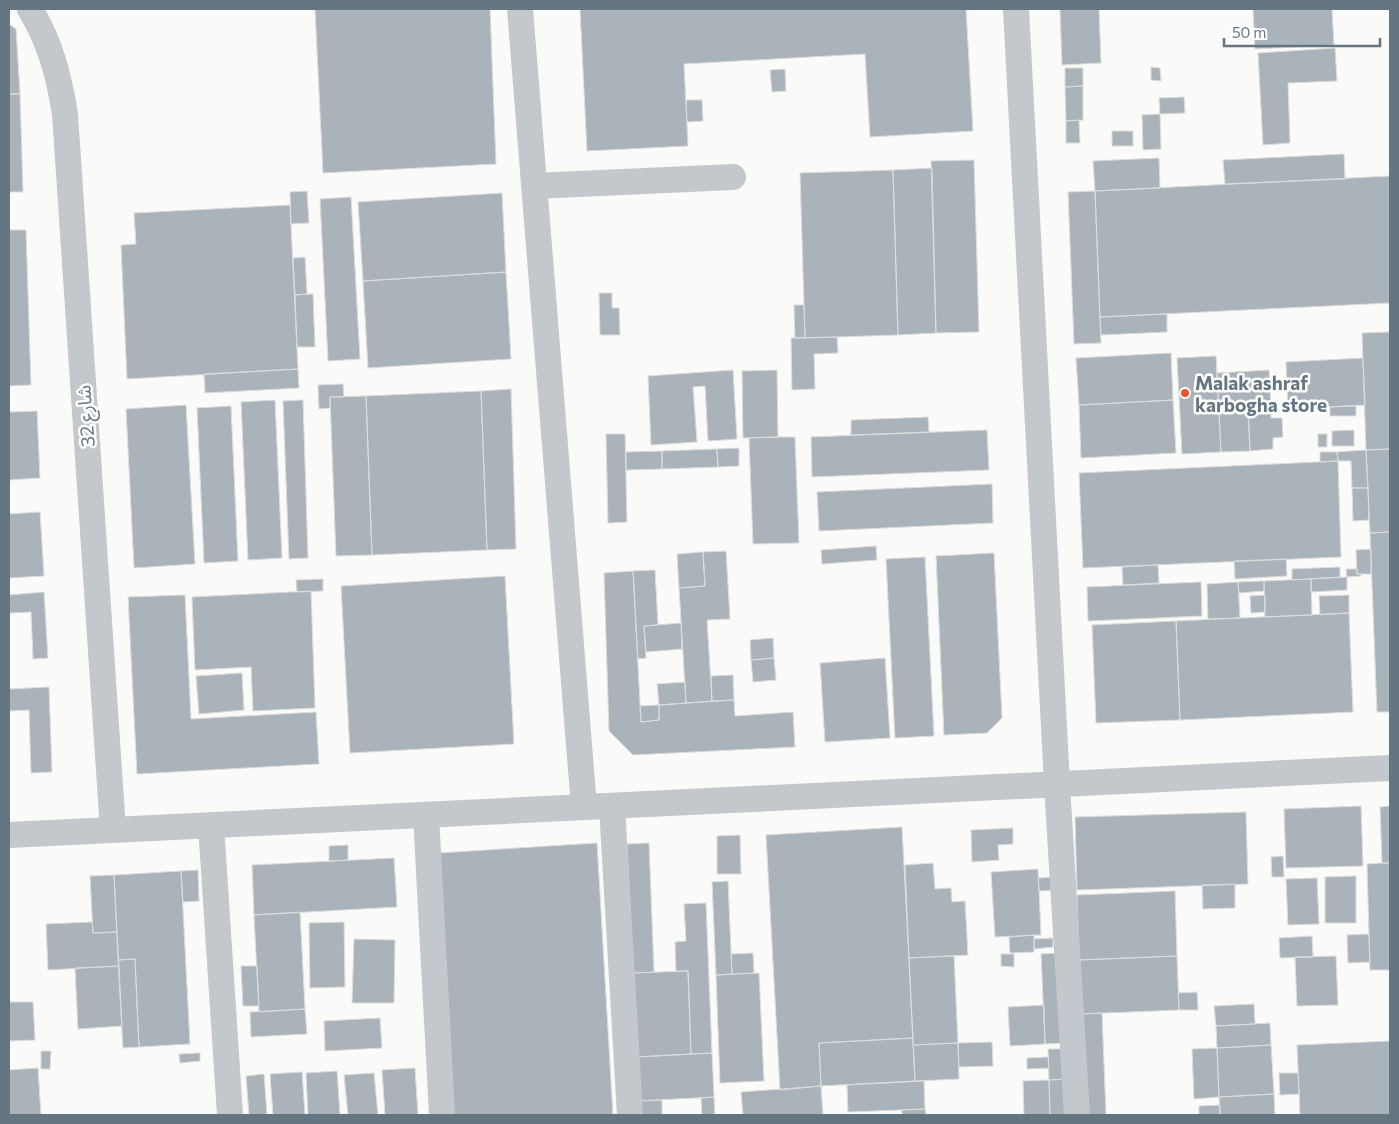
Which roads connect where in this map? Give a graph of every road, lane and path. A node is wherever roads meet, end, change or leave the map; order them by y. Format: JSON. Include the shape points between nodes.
{"nodes":[{"id":1,"x":30,"y":9,"type":"edge"},
{"id":2,"x":520,"y":9,"type":"edge"},
{"id":3,"x":1016,"y":9,"type":"edge"},
{"id":4,"x":733,"y":177,"type":"dead end"},
{"id":5,"x":534,"y":186,"type":"junction"},
{"id":6,"x":1390,"y":768,"type":"edge"},
{"id":7,"x":1057,"y":784,"type":"junction"},
{"id":8,"x":612,"y":806,"type":"junction"},
{"id":9,"x":584,"y":807,"type":"junction"},
{"id":10,"x":426,"y":815,"type":"junction"},
{"id":11,"x":211,"y":825,"type":"junction"},
{"id":12,"x":113,"y":830,"type":"junction"},
{"id":13,"x":9,"y":835,"type":"edge"},
{"id":14,"x":230,"y":1115,"type":"edge"},
{"id":15,"x":442,"y":1115,"type":"edge"},
{"id":16,"x":630,"y":1115,"type":"edge"},
{"id":17,"x":1077,"y":1115,"type":"edge"}],
"edges":[{"from":1,"to":12,"type":"lane","name":"شارع 32","via":[[52,54],[65,114]]},
{"from":2,"to":5,"type":"lane"},
{"from":3,"to":7,"type":"lane"},
{"from":4,"to":5,"type":"lane"},
{"from":5,"to":9,"type":"lane"},
{"from":6,"to":7,"type":"lane"},
{"from":7,"to":8,"type":"lane"},
{"from":7,"to":17,"type":"lane"},
{"from":8,"to":9,"type":"lane"},
{"from":8,"to":16,"type":"lane"},
{"from":9,"to":10,"type":"lane"},
{"from":10,"to":11,"type":"lane"},
{"from":10,"to":15,"type":"lane"},
{"from":11,"to":12,"type":"lane"},
{"from":11,"to":14,"type":"lane"},
{"from":12,"to":13,"type":"lane"}]}
